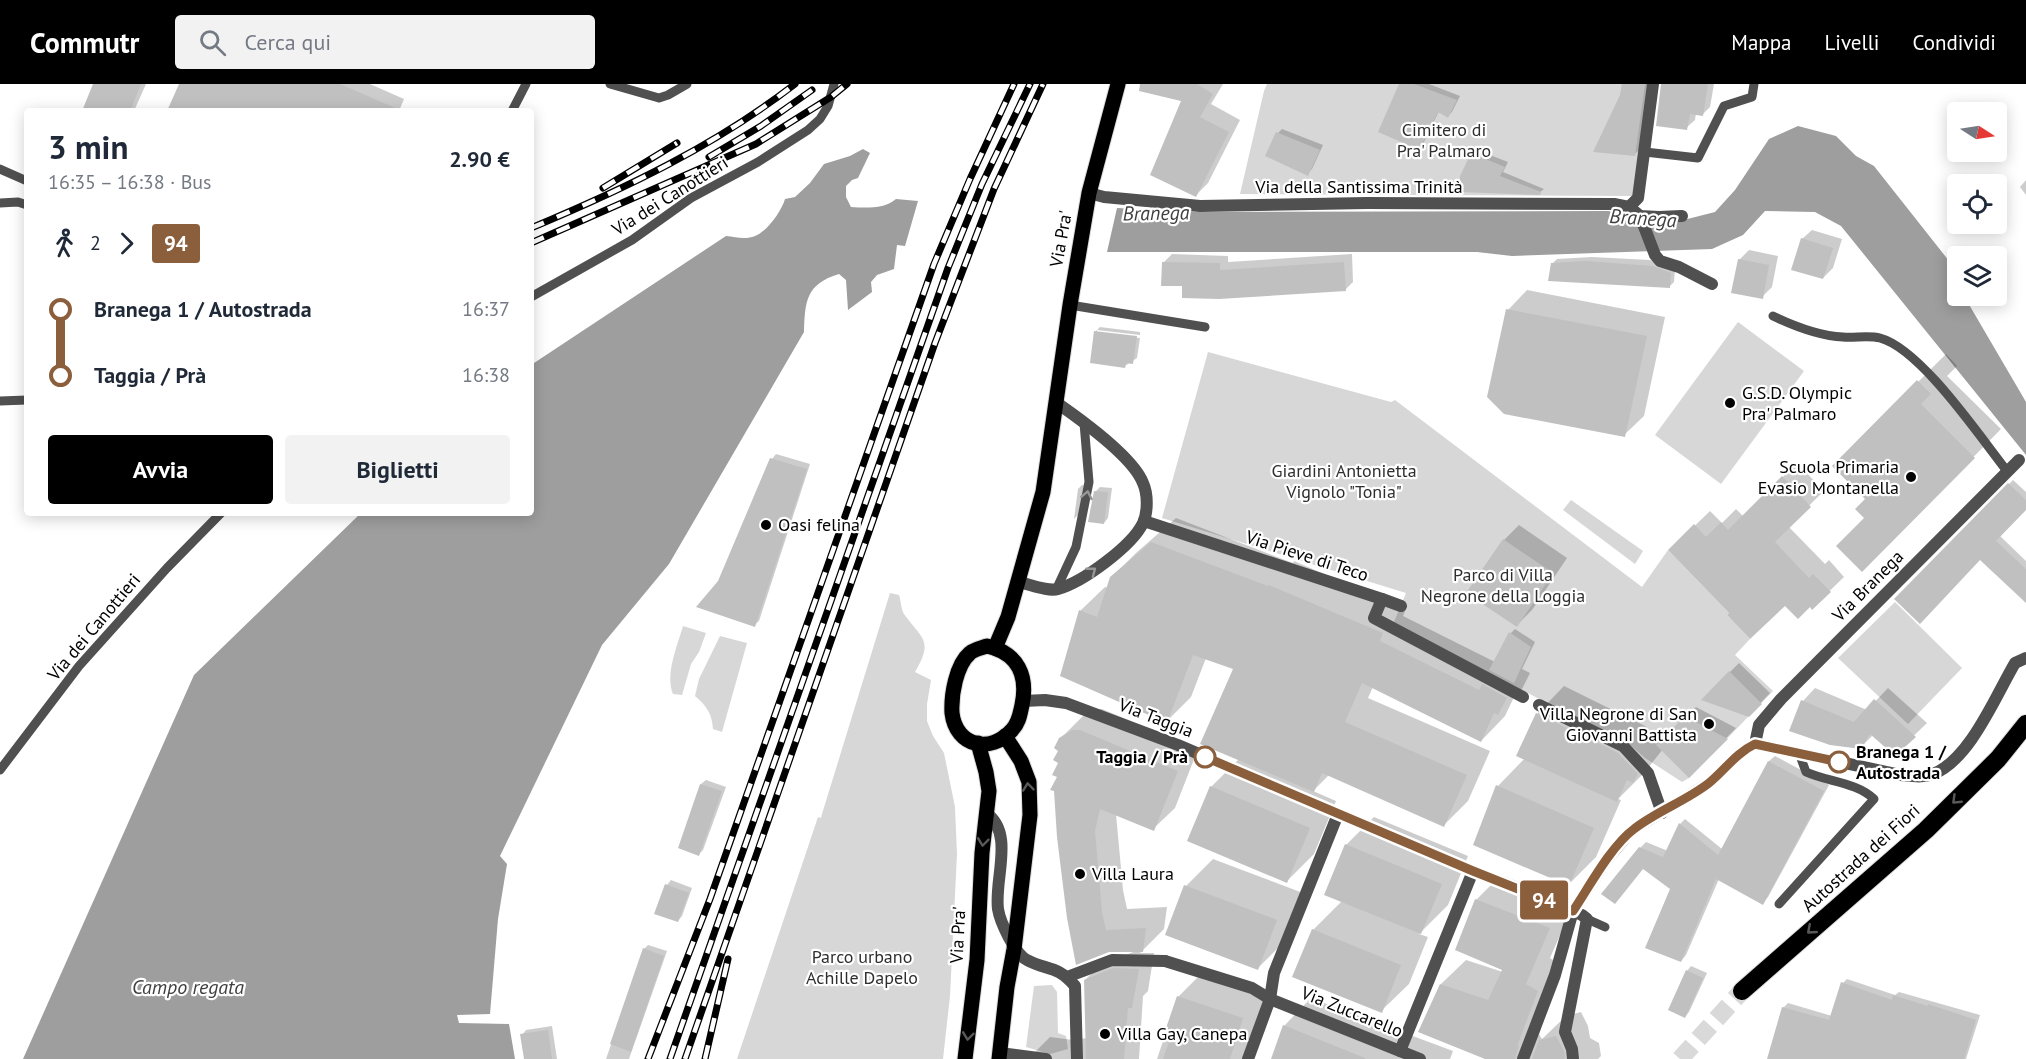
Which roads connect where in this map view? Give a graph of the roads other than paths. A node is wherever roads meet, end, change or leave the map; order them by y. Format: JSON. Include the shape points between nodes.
{"nodes":[{"id":1,"x":526,"y":84,"type":"edge"},
{"id":2,"x":610,"y":84,"type":"edge"},
{"id":3,"x":687,"y":84,"type":"edge"},
{"id":4,"x":834,"y":84,"type":"edge"},
{"id":5,"x":1118,"y":84,"type":"edge"},
{"id":6,"x":1653,"y":84,"type":"edge"},
{"id":7,"x":1754,"y":84,"type":"edge"},
{"id":8,"x":514,"y":108,"type":"edge"},
{"id":9,"x":1644,"y":152,"type":"junction"},
{"id":10,"x":0,"y":169,"type":"edge"},
{"id":11,"x":24,"y":180,"type":"edge"},
{"id":12,"x":1088,"y":197,"type":"junction"},
{"id":13,"x":0,"y":203,"type":"edge"},
{"id":14,"x":24,"y":204,"type":"edge"},
{"id":15,"x":1629,"y":207,"type":"junction"},
{"id":16,"x":1682,"y":216,"type":"dead end"},
{"id":17,"x":1641,"y":218,"type":"junction"},
{"id":18,"x":1712,"y":284,"type":"dead end"},
{"id":19,"x":534,"y":295,"type":"edge"},
{"id":20,"x":1070,"y":305,"type":"junction"},
{"id":21,"x":1773,"y":316,"type":"dead end"},
{"id":22,"x":1205,"y":327,"type":"dead end"},
{"id":23,"x":0,"y":400,"type":"edge"},
{"id":24,"x":24,"y":400,"type":"edge"},
{"id":25,"x":1057,"y":403,"type":"junction"},
{"id":26,"x":1084,"y":423,"type":"junction"},
{"id":27,"x":2019,"y":460,"type":"dead end"},
{"id":28,"x":2007,"y":471,"type":"junction"},
{"id":29,"x":218,"y":516,"type":"edge"},
{"id":30,"x":1144,"y":521,"type":"junction"},
{"id":31,"x":1018,"y":582,"type":"junction"},
{"id":32,"x":1056,"y":590,"type":"junction"},
{"id":33,"x":1382,"y":599,"type":"junction"},
{"id":34,"x":1401,"y":606,"type":"dead end"},
{"id":35,"x":995,"y":648,"type":"junction"},
{"id":36,"x":2026,"y":658,"type":"edge"},
{"id":37,"x":1523,"y":697,"type":"dead end"},
{"id":38,"x":1023,"y":701,"type":"junction"},
{"id":39,"x":1539,"y":705,"type":"dead end"},
{"id":40,"x":2026,"y":724,"type":"edge"},
{"id":41,"x":1005,"y":736,"type":"junction"},
{"id":42,"x":978,"y":743,"type":"junction"},
{"id":43,"x":1755,"y":744,"type":"junction"},
{"id":44,"x":1799,"y":753,"type":"junction"},
{"id":45,"x":0,"y":770,"type":"edge"},
{"id":46,"x":986,"y":813,"type":"junction"},
{"id":47,"x":1662,"y":813,"type":"junction"},
{"id":48,"x":1338,"y":814,"type":"junction"},
{"id":49,"x":1473,"y":871,"type":"junction"},
{"id":50,"x":1779,"y":904,"type":"dead end"},
{"id":51,"x":1573,"y":911,"type":"junction"},
{"id":52,"x":1587,"y":919,"type":"junction"},
{"id":53,"x":1605,"y":927,"type":"dead end"},
{"id":54,"x":1016,"y":929,"type":"junction"},
{"id":55,"x":1015,"y":952,"type":"junction"},
{"id":56,"x":1035,"y":963,"type":"junction"},
{"id":57,"x":1067,"y":977,"type":"junction"},
{"id":58,"x":1742,"y":991,"type":"tunnel mouth"},
{"id":59,"x":1270,"y":999,"type":"junction"},
{"id":60,"x":1400,"y":1051,"type":"junction"},
{"id":61,"x":1573,"y":1054,"type":"edge"},
{"id":62,"x":999,"y":1056,"type":"edge"},
{"id":63,"x":965,"y":1059,"type":"edge"},
{"id":64,"x":1046,"y":1059,"type":"edge"},
{"id":65,"x":1077,"y":1059,"type":"edge"},
{"id":66,"x":1248,"y":1059,"type":"edge"},
{"id":67,"x":1420,"y":1059,"type":"edge"},
{"id":68,"x":1523,"y":1059,"type":"edge"},
{"id":69,"x":1581,"y":1059,"type":"edge"}],
"edges":[{"from":1,"to":8,"type":"lane"},
{"from":2,"to":3,"type":"lane","via":[[659,98]]},
{"from":4,"to":19,"type":"lane","name":"Via dei Canottieri","via":[[828,106],[808,130],[691,198],[632,240]]},
{"from":5,"to":12,"type":"main road","name":"Via Pra'"},
{"from":6,"to":9,"type":"street"},
{"from":7,"to":9,"type":"lane","via":[[1752,97],[1724,106],[1698,158]]},
{"from":9,"to":15,"type":"street","via":[[1638,198]]},
{"from":10,"to":11,"type":"lane"},
{"from":12,"to":15,"type":"street","name":"Via della Santissima Trinità","via":[[1200,206],[1366,203]]},
{"from":12,"to":20,"type":"main road","name":"Via Pra'"},
{"from":13,"to":14,"type":"lane"},
{"from":15,"to":17,"type":"street"},
{"from":16,"to":17,"type":"street"},
{"from":17,"to":18,"type":"street","via":[[1654,255],[1660,261]]},
{"from":20,"to":22,"type":"lane"},
{"from":20,"to":25,"type":"main road","name":"Via Pra'"},
{"from":21,"to":28,"type":"lane","via":[[1822,333],[1880,338],[1905,351],[1929,372]]},
{"from":23,"to":24,"type":"lane"},
{"from":25,"to":26,"type":"street"},
{"from":25,"to":31,"type":"main road","name":"Via Pra'","via":[[1043,492]]},
{"from":26,"to":30,"type":"street","via":[[1131,464],[1143,482],[1147,502]]},
{"from":32,"to":26,"type":"lane","one_way":true,"via":[[1076,547],[1089,482]]},
{"from":27,"to":28,"type":"street","name":"Via Branega"},
{"from":28,"to":43,"type":"street","name":"Via Branega","via":[[1781,699],[1759,725]]},
{"from":29,"to":45,"type":"lane","name":"Via dei Canottieri","via":[[166,568],[80,666]]},
{"from":32,"to":30,"type":"street","one_way":true,"via":[[1081,580],[1136,535]]},
{"from":30,"to":33,"type":"street","name":"Via Pieve di Teco"},
{"from":31,"to":32,"type":"street"},
{"from":31,"to":35,"type":"main road","name":"Via Pra'"},
{"from":33,"to":34,"type":"street"},
{"from":33,"to":37,"type":"street","name":"Via Pieve di Teco","via":[[1374,618]]},
{"from":35,"to":38,"type":"main road","via":[[1019,666]]},
{"from":35,"to":42,"type":"main road","via":[[982,648],[968,655],[954,691],[953,723],[960,736]]},
{"from":36,"to":44,"type":"street","via":[[2015,663],[1975,736],[1959,755],[1933,774],[1901,775]]},
{"from":38,"to":41,"type":"main road","via":[[1013,730]]},
{"from":38,"to":48,"type":"street","name":"Via Taggia","via":[[1066,703],[1178,745]]},
{"from":39,"to":47,"type":"street","via":[[1623,746],[1648,773]]},
{"from":40,"to":58,"type":"highway","name":"Autostrada dei Fiori","one_way":true,"via":[[1998,759],[1926,830]]},
{"from":41,"to":42,"type":"main road","via":[[991,743]]},
{"from":54,"to":41,"type":"main road","one_way":true,"via":[[1029,782]]},
{"from":42,"to":46,"type":"main road","name":"Via Pra'","via":[[989,791]]},
{"from":43,"to":44,"type":"street"},
{"from":43,"to":47,"type":"street","via":[[1709,783]]},
{"from":44,"to":50,"type":"lane","via":[[1806,772],[1864,790],[1874,799]]},
{"from":46,"to":55,"type":"street","via":[[994,818],[1002,836],[998,909]]},
{"from":46,"to":63,"type":"main road","name":"Via Pra'","one_way":true,"via":[[977,960]]},
{"from":47,"to":51,"type":"street","via":[[1631,831]]},
{"from":48,"to":49,"type":"street","name":"Via Taggia"},
{"from":48,"to":59,"type":"street","via":[[1274,974]]},
{"from":49,"to":51,"type":"street","name":"Via Taggia"},
{"from":49,"to":60,"type":"street"},
{"from":51,"to":52,"type":"street","name":"Via Taggia"},
{"from":51,"to":68,"type":"street","via":[[1556,975]]},
{"from":52,"to":53,"type":"lane"},
{"from":52,"to":61,"type":"street","via":[[1566,1017],[1565,1032]]},
{"from":54,"to":55,"type":"main road"},
{"from":54,"to":56,"type":"street","via":[[1028,957]]},
{"from":55,"to":56,"type":"street"},
{"from":55,"to":62,"type":"main road"},
{"from":56,"to":57,"type":"street"},
{"from":57,"to":59,"type":"street","name":"Via Zuccarello","via":[[1112,960],[1165,961],[1252,988]]},
{"from":57,"to":65,"type":"street","via":[[1075,986]]},
{"from":59,"to":60,"type":"street","name":"Via Zuccarello"},
{"from":59,"to":66,"type":"street"},
{"from":60,"to":67,"type":"street","name":"Via Zuccarello"},
{"from":61,"to":69,"type":"street"},
{"from":62,"to":64,"type":"street"}]}
